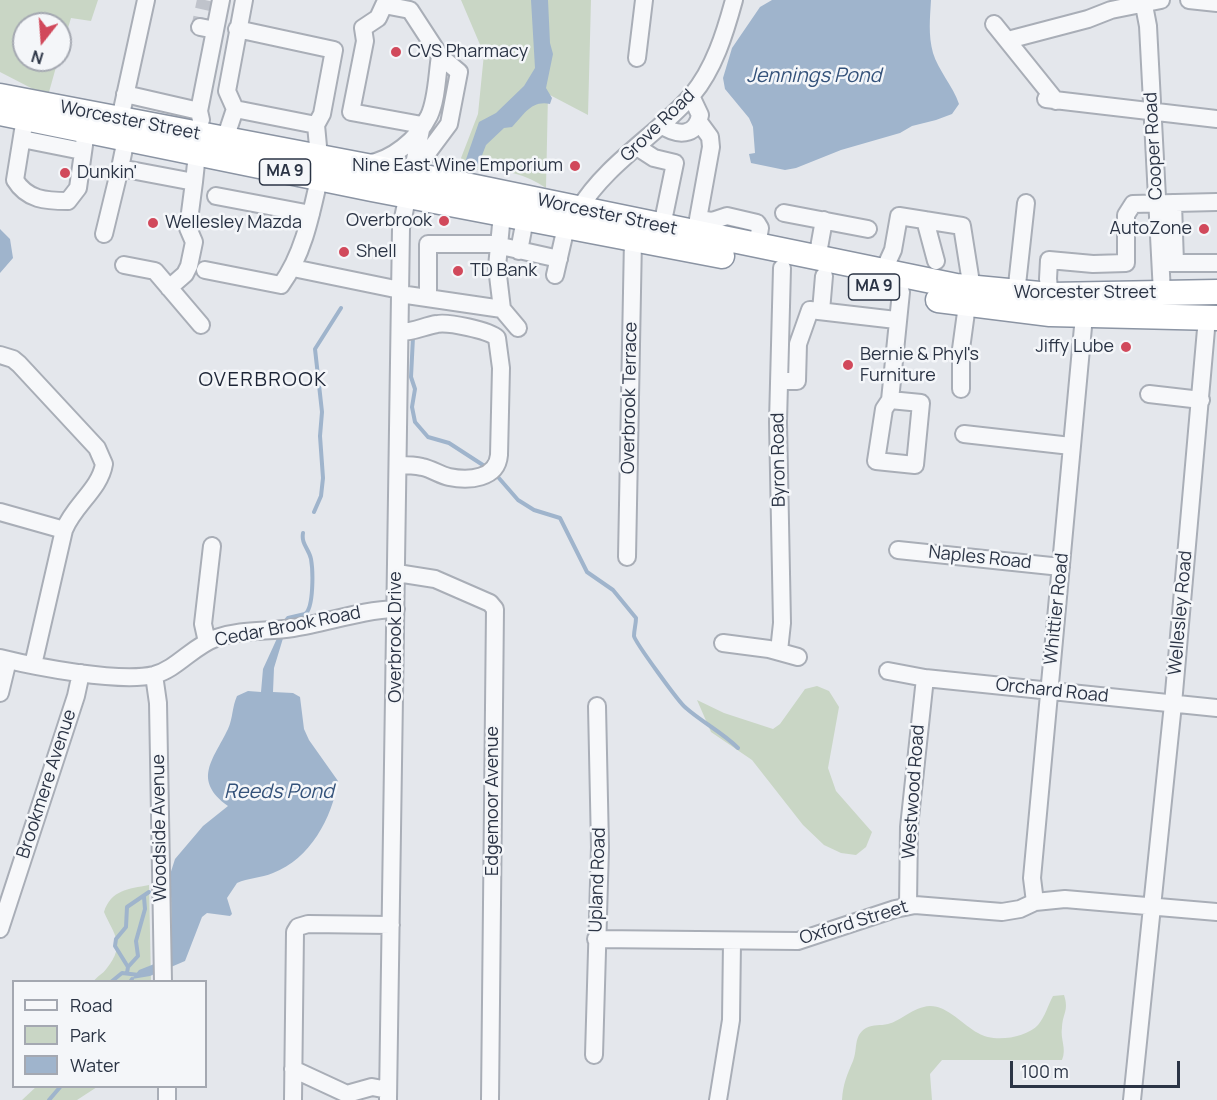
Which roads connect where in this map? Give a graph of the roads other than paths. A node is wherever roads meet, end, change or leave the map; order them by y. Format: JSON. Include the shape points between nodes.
{"nodes":[{"id":1,"x":146,"y":0,"type":"edge"},
{"id":2,"x":221,"y":0,"type":"edge"},
{"id":3,"x":244,"y":0,"type":"edge"},
{"id":4,"x":644,"y":0,"type":"edge"},
{"id":5,"x":734,"y":0,"type":"edge"},
{"id":6,"x":1161,"y":0,"type":"edge"},
{"id":7,"x":1189,"y":0,"type":"edge"},
{"id":8,"x":1143,"y":1,"type":"edge"},
{"id":9,"x":1217,"y":3,"type":"edge"},
{"id":10,"x":403,"y":9,"type":"junction"},
{"id":11,"x":994,"y":24,"type":"dead end"},
{"id":12,"x":237,"y":29,"type":"junction"},
{"id":13,"x":1008,"y":40,"type":"junction"},
{"id":14,"x":364,"y":41,"type":"junction"},
{"id":15,"x":440,"y":56,"type":"junction"},
{"id":16,"x":637,"y":58,"type":"dead end"},
{"id":17,"x":125,"y":94,"type":"junction"},
{"id":18,"x":0,"y":96,"type":"edge"},
{"id":19,"x":691,"y":96,"type":"junction"},
{"id":20,"x":235,"y":109,"type":"junction"},
{"id":21,"x":1152,"y":110,"type":"junction"},
{"id":22,"x":199,"y":111,"type":"junction"},
{"id":23,"x":0,"y":113,"type":"edge"},
{"id":24,"x":1217,"y":118,"type":"edge"},
{"id":25,"x":699,"y":123,"type":"junction"},
{"id":26,"x":316,"y":125,"type":"junction"},
{"id":27,"x":422,"y":125,"type":"junction"},
{"id":28,"x":661,"y":125,"type":"junction"},
{"id":29,"x":23,"y":129,"type":"junction"},
{"id":30,"x":123,"y":129,"type":"junction"},
{"id":31,"x":84,"y":141,"type":"junction"},
{"id":32,"x":209,"y":143,"type":"junction"},
{"id":33,"x":637,"y":147,"type":"junction"},
{"id":34,"x":359,"y":165,"type":"junction"},
{"id":35,"x":120,"y":168,"type":"junction"},
{"id":36,"x":319,"y":168,"type":"junction"},
{"id":37,"x":194,"y":182,"type":"junction"},
{"id":38,"x":409,"y":185,"type":"junction"},
{"id":39,"x":216,"y":195,"type":"dead end"},
{"id":40,"x":1217,"y":202,"type":"edge"},
{"id":41,"x":1026,"y":203,"type":"dead end"},
{"id":42,"x":1165,"y":203,"type":"junction"},
{"id":43,"x":784,"y":213,"type":"dead end"},
{"id":44,"x":311,"y":214,"type":"junction"},
{"id":45,"x":513,"y":216,"type":"junction"},
{"id":46,"x":572,"y":218,"type":"junction"},
{"id":47,"x":824,"y":220,"type":"junction"},
{"id":48,"x":925,"y":220,"type":"junction"},
{"id":49,"x":662,"y":226,"type":"junction"},
{"id":50,"x":696,"y":226,"type":"junction"},
{"id":51,"x":868,"y":229,"type":"dead end"},
{"id":52,"x":104,"y":234,"type":"dead end"},
{"id":53,"x":633,"y":239,"type":"junction"},
{"id":54,"x":498,"y":245,"type":"junction"},
{"id":55,"x":757,"y":247,"type":"junction"},
{"id":56,"x":519,"y":250,"type":"junction"},
{"id":57,"x":936,"y":261,"type":"dead end"},
{"id":58,"x":1217,"y":262,"type":"edge"},
{"id":59,"x":1168,"y":263,"type":"junction"},
{"id":60,"x":124,"y":266,"type":"dead end"},
{"id":61,"x":293,"y":268,"type":"junction"},
{"id":62,"x":782,"y":268,"type":"junction"},
{"id":63,"x":820,"y":268,"type":"junction"},
{"id":64,"x":205,"y":270,"type":"dead end"},
{"id":65,"x":884,"y":272,"type":"junction"},
{"id":66,"x":169,"y":288,"type":"junction"},
{"id":67,"x":400,"y":292,"type":"junction"},
{"id":68,"x":901,"y":292,"type":"junction"},
{"id":69,"x":1217,"y":292,"type":"edge"},
{"id":70,"x":1162,"y":293,"type":"junction"},
{"id":71,"x":1016,"y":294,"type":"junction"},
{"id":72,"x":1050,"y":295,"type":"junction"},
{"id":73,"x":428,"y":297,"type":"junction"},
{"id":74,"x":970,"y":297,"type":"junction"},
{"id":75,"x":502,"y":309,"type":"junction"},
{"id":76,"x":821,"y":310,"type":"junction"},
{"id":77,"x":1084,"y":316,"type":"junction"},
{"id":78,"x":1212,"y":318,"type":"edge"},
{"id":79,"x":896,"y":320,"type":"junction"},
{"id":80,"x":201,"y":325,"type":"dead end"},
{"id":81,"x":518,"y":328,"type":"dead end"},
{"id":82,"x":400,"y":332,"type":"junction"},
{"id":83,"x":780,"y":347,"type":"junction"},
{"id":84,"x":798,"y":347,"type":"junction"},
{"id":85,"x":0,"y":355,"type":"edge"},
{"id":86,"x":779,"y":381,"type":"junction"},
{"id":87,"x":961,"y":389,"type":"dead end"},
{"id":88,"x":1149,"y":394,"type":"dead end"},
{"id":89,"x":890,"y":400,"type":"dead end"},
{"id":90,"x":1200,"y":400,"type":"junction"},
{"id":91,"x":964,"y":434,"type":"dead end"},
{"id":92,"x":1071,"y":446,"type":"junction"},
{"id":93,"x":398,"y":465,"type":"junction"},
{"id":94,"x":0,"y":512,"type":"edge"},
{"id":95,"x":64,"y":530,"type":"junction"},
{"id":96,"x":212,"y":546,"type":"dead end"},
{"id":97,"x":898,"y":550,"type":"dead end"},
{"id":98,"x":627,"y":557,"type":"dead end"},
{"id":99,"x":1061,"y":567,"type":"junction"},
{"id":100,"x":397,"y":573,"type":"junction"},
{"id":101,"x":396,"y":609,"type":"junction"},
{"id":102,"x":207,"y":642,"type":"junction"},
{"id":103,"x":723,"y":643,"type":"dead end"},
{"id":104,"x":779,"y":651,"type":"junction"},
{"id":105,"x":798,"y":657,"type":"dead end"},
{"id":106,"x":4,"y":659,"type":"edge"},
{"id":107,"x":33,"y":665,"type":"junction"},
{"id":108,"x":888,"y":671,"type":"dead end"},
{"id":109,"x":81,"y":673,"type":"junction"},
{"id":110,"x":154,"y":675,"type":"junction"},
{"id":111,"x":925,"y":678,"type":"junction"},
{"id":112,"x":1049,"y":691,"type":"junction"},
{"id":113,"x":0,"y":693,"type":"edge"},
{"id":114,"x":1173,"y":704,"type":"junction"},
{"id":115,"x":597,"y":706,"type":"dead end"},
{"id":116,"x":1217,"y":708,"type":"edge"},
{"id":117,"x":1035,"y":902,"type":"junction"},
{"id":118,"x":908,"y":906,"type":"junction"},
{"id":119,"x":1151,"y":907,"type":"junction"},
{"id":120,"x":1217,"y":912,"type":"edge"},
{"id":121,"x":391,"y":925,"type":"junction"},
{"id":122,"x":0,"y":929,"type":"edge"},
{"id":123,"x":596,"y":939,"type":"junction"},
{"id":124,"x":732,"y":942,"type":"junction"},
{"id":125,"x":163,"y":980,"type":"edge"},
{"id":126,"x":594,"y":1054,"type":"dead end"},
{"id":127,"x":293,"y":1069,"type":"junction"},
{"id":128,"x":388,"y":1095,"type":"edge"},
{"id":129,"x":292,"y":1100,"type":"edge"},
{"id":130,"x":490,"y":1100,"type":"edge"},
{"id":131,"x":718,"y":1100,"type":"edge"},
{"id":132,"x":1132,"y":1100,"type":"edge"}],
"edges":[{"from":1,"to":17,"type":"street"},
{"from":2,"to":22,"type":"street","via":[[207,29]]},
{"from":3,"to":12,"type":"street"},
{"from":4,"to":16,"type":"street"},
{"from":5,"to":19,"type":"street","name":"Grove Road","via":[[711,66]]},
{"from":6,"to":8,"type":"street"},
{"from":7,"to":9,"type":"street"},
{"from":8,"to":13,"type":"street"},
{"from":8,"to":21,"type":"street","name":"Cooper Road"},
{"from":10,"to":14,"type":"street"},
{"from":10,"to":14,"type":"street","via":[[384,5],[378,18],[363,28]]},
{"from":10,"to":15,"type":"street","via":[[410,10]]},
{"from":11,"to":13,"type":"street"},
{"from":12,"to":20,"type":"street","via":[[227,91]]},
{"from":12,"to":26,"type":"street","via":[[334,50],[322,114]]},
{"from":13,"to":21,"type":"street","via":[[1051,100]]},
{"from":14,"to":27,"type":"street","via":[[351,112]]},
{"from":15,"to":27,"type":"street","via":[[430,112]]},
{"from":15,"to":38,"type":"street","via":[[459,72],[449,124]]},
{"from":17,"to":22,"type":"street"},
{"from":17,"to":30,"type":"street"},
{"from":18,"to":30,"type":"highway","name":"Worcester Street","number":"MA 9"},
{"from":19,"to":25,"type":"street","via":[[700,115]]},
{"from":19,"to":28,"type":"street","name":"Grove Road"},
{"from":20,"to":26,"type":"street"},
{"from":20,"to":32,"type":"street"},
{"from":21,"to":24,"type":"street"},
{"from":21,"to":42,"type":"street","name":"Cooper Road"},
{"from":22,"to":32,"type":"street"},
{"from":23,"to":29,"type":"highway","name":"Worcester Street","number":"MA 9"},
{"from":25,"to":28,"type":"street","via":[[686,133]]},
{"from":25,"to":50,"type":"street","via":[[710,137]]},
{"from":26,"to":36,"type":"street"},
{"from":27,"to":34,"type":"street","via":[[395,153]]},
{"from":27,"to":38,"type":"street","name":"Overbrook Drive"},
{"from":28,"to":33,"type":"street","name":"Grove Road"},
{"from":29,"to":31,"type":"highway","name":"Worcester Street","number":"MA 9"},
{"from":29,"to":31,"type":"street","via":[[15,180],[22,192],[47,201],[68,201],[78,188]]},
{"from":30,"to":31,"type":"highway","name":"Worcester Street","number":"MA 9"},
{"from":30,"to":32,"type":"highway","name":"Worcester Street","number":"MA 9"},
{"from":30,"to":35,"type":"street"},
{"from":32,"to":36,"type":"highway","name":"Worcester Street","number":"MA 9"},
{"from":32,"to":37,"type":"street"},
{"from":33,"to":46,"type":"street","name":"Grove Road","via":[[599,183]]},
{"from":33,"to":49,"type":"street","via":[[654,158],[675,163]]},
{"from":34,"to":36,"type":"highway","name":"Worcester Street","number":"MA 9"},
{"from":34,"to":38,"type":"highway","name":"Worcester Street","number":"MA 9"},
{"from":35,"to":37,"type":"street"},
{"from":35,"to":52,"type":"street"},
{"from":36,"to":38,"type":"highway","name":"Worcester Street","number":"MA 9"},
{"from":36,"to":44,"type":"street"},
{"from":37,"to":66,"type":"street","via":[[188,228],[194,242],[189,266]]},
{"from":38,"to":45,"type":"highway","name":"Worcester Street","number":"MA 9"},
{"from":38,"to":46,"type":"highway","name":"Worcester Street","number":"MA 9"},
{"from":38,"to":67,"type":"street","name":"Overbrook Drive","via":[[402,222]]},
{"from":39,"to":44,"type":"street"},
{"from":40,"to":42,"type":"street"},
{"from":41,"to":71,"type":"street"},
{"from":42,"to":59,"type":"street","name":"Cooper Road"},
{"from":42,"to":72,"type":"street","via":[[1137,203],[1128,208],[1126,263],[1050,260]]},
{"from":43,"to":47,"type":"street"},
{"from":44,"to":61,"type":"street"},
{"from":45,"to":46,"type":"highway","name":"Worcester Street","number":"MA 9"},
{"from":45,"to":54,"type":"street"},
{"from":45,"to":56,"type":"street"},
{"from":46,"to":49,"type":"highway","name":"Worcester Street","number":"MA 9"},
{"from":46,"to":53,"type":"highway","name":"Worcester Street","number":"MA 9"},
{"from":46,"to":56,"type":"street","via":[[557,267]]},
{"from":47,"to":51,"type":"street"},
{"from":47,"to":63,"type":"street"},
{"from":48,"to":57,"type":"street"},
{"from":48,"to":65,"type":"street","via":[[899,216],[893,250]]},
{"from":48,"to":74,"type":"street","via":[[962,226]]},
{"from":49,"to":50,"type":"highway","name":"Worcester Street","number":"MA 9"},
{"from":50,"to":55,"type":"highway","name":"Worcester Street","number":"MA 9"},
{"from":50,"to":55,"type":"street","via":[[727,216],[757,223]]},
{"from":53,"to":62,"type":"highway","name":"Worcester Street","number":"MA 9"},
{"from":53,"to":98,"type":"street","name":"Overbrook Terrace"},
{"from":54,"to":56,"type":"street"},
{"from":54,"to":73,"type":"street","via":[[428,244]]},
{"from":54,"to":75,"type":"street"},
{"from":55,"to":63,"type":"highway","name":"Worcester Street","number":"MA 9"},
{"from":58,"to":59,"type":"street"},
{"from":59,"to":70,"type":"street","name":"Cooper Road"},
{"from":60,"to":66,"type":"street","via":[[155,272]]},
{"from":61,"to":64,"type":"street","via":[[281,285]]},
{"from":61,"to":67,"type":"street"},
{"from":62,"to":63,"type":"highway","name":"Worcester Street","number":"MA 9"},
{"from":62,"to":83,"type":"street","name":"Byron Road"},
{"from":63,"to":65,"type":"highway","name":"Worcester Street","number":"MA 9"},
{"from":63,"to":68,"type":"highway","name":"Worcester Street","number":"MA 9"},
{"from":63,"to":76,"type":"street"},
{"from":65,"to":74,"type":"highway","name":"Worcester Street","number":"MA 9"},
{"from":66,"to":80,"type":"street"},
{"from":67,"to":73,"type":"street"},
{"from":67,"to":82,"type":"street","name":"Overbrook Drive"},
{"from":68,"to":74,"type":"highway","name":"Worcester Street","number":"MA 9"},
{"from":68,"to":79,"type":"street"},
{"from":69,"to":70,"type":"highway","name":"Worcester Street","number":"MA 9"},
{"from":70,"to":72,"type":"highway","name":"Worcester Street","number":"MA 9"},
{"from":71,"to":72,"type":"highway","name":"Worcester Street","number":"MA 9"},
{"from":71,"to":74,"type":"highway","name":"Worcester Street","number":"MA 9"},
{"from":73,"to":75,"type":"street"},
{"from":74,"to":77,"type":"highway","name":"Worcester Street","number":"MA 9"},
{"from":74,"to":87,"type":"street","via":[[961,349]]},
{"from":75,"to":81,"type":"street"},
{"from":76,"to":79,"type":"street"},
{"from":76,"to":84,"type":"street","via":[[808,311]]},
{"from":77,"to":78,"type":"highway","name":"Worcester Street","number":"MA 9"},
{"from":77,"to":92,"type":"street","name":"Whittier Road"},
{"from":78,"to":90,"type":"street","name":"Wellesley Road"},
{"from":79,"to":89,"type":"street"},
{"from":82,"to":93,"type":"street","name":"Overbrook Drive"},
{"from":82,"to":93,"type":"street","via":[[440,323],[492,334],[498,345],[501,379],[499,463],[491,473],[456,478],[425,467]]},
{"from":83,"to":84,"type":"street"},
{"from":83,"to":86,"type":"street","name":"Byron Road"},
{"from":84,"to":86,"type":"street","via":[[797,381]]},
{"from":85,"to":95,"type":"street","via":[[13,358],[102,456],[104,464],[98,482],[74,510]]},
{"from":86,"to":104,"type":"street","name":"Byron Road"},
{"from":88,"to":90,"type":"street"},
{"from":90,"to":114,"type":"street","name":"Wellesley Road"},
{"from":91,"to":92,"type":"street"},
{"from":92,"to":99,"type":"street","name":"Whittier Road"},
{"from":93,"to":100,"type":"street","name":"Overbrook Drive"},
{"from":94,"to":95,"type":"street"},
{"from":95,"to":107,"type":"street"},
{"from":96,"to":102,"type":"street","via":[[203,624]]},
{"from":97,"to":99,"type":"street","name":"Naples Road"},
{"from":99,"to":112,"type":"street","name":"Whittier Road"},
{"from":100,"to":101,"type":"street","name":"Overbrook Drive"},
{"from":100,"to":130,"type":"street","name":"Edgemoor Avenue","via":[[441,580],[495,609]]},
{"from":101,"to":102,"type":"street","name":"Cedar Brook Road","via":[[291,628],[236,633]]},
{"from":101,"to":121,"type":"street","name":"Overbrook Drive"},
{"from":102,"to":110,"type":"street","name":"Cedar Brook Road"},
{"from":103,"to":104,"type":"street"},
{"from":104,"to":105,"type":"street"},
{"from":106,"to":107,"type":"street"},
{"from":106,"to":113,"type":"street"},
{"from":107,"to":109,"type":"street"},
{"from":108,"to":111,"type":"street","name":"Orchard Road"},
{"from":109,"to":110,"type":"street"},
{"from":109,"to":122,"type":"street","name":"Brookmere Avenue"},
{"from":110,"to":125,"type":"street","name":"Woodside Avenue","via":[[158,703]]},
{"from":111,"to":112,"type":"street","name":"Orchard Road"},
{"from":111,"to":118,"type":"street","name":"Westwood Road","via":[[909,827]]},
{"from":112,"to":114,"type":"street","name":"Orchard Road"},
{"from":112,"to":117,"type":"street","name":"Whittier Road","via":[[1032,878]]},
{"from":114,"to":116,"type":"street","name":"Orchard Road"},
{"from":114,"to":119,"type":"street","name":"Wellesley Road"},
{"from":115,"to":123,"type":"street","name":"Upland Road","via":[[600,826]]},
{"from":117,"to":118,"type":"street","name":"Oxford Street","via":[[1002,912]]},
{"from":117,"to":119,"type":"street","name":"Oxford Street","via":[[1065,899]]},
{"from":118,"to":124,"type":"street","name":"Oxford Street","via":[[807,940]]},
{"from":119,"to":120,"type":"street","name":"Oxford Street"},
{"from":119,"to":132,"type":"street","name":"Wellesley Road"},
{"from":121,"to":127,"type":"street","via":[[298,927]]},
{"from":121,"to":128,"type":"street","name":"Overbrook Drive"},
{"from":123,"to":124,"type":"street","name":"Oxford Street"},
{"from":123,"to":126,"type":"street","name":"Upland Road"},
{"from":124,"to":131,"type":"street","via":[[731,1020]]},
{"from":127,"to":128,"type":"street","via":[[347,1094],[372,1087]]},
{"from":127,"to":129,"type":"street"}]}
